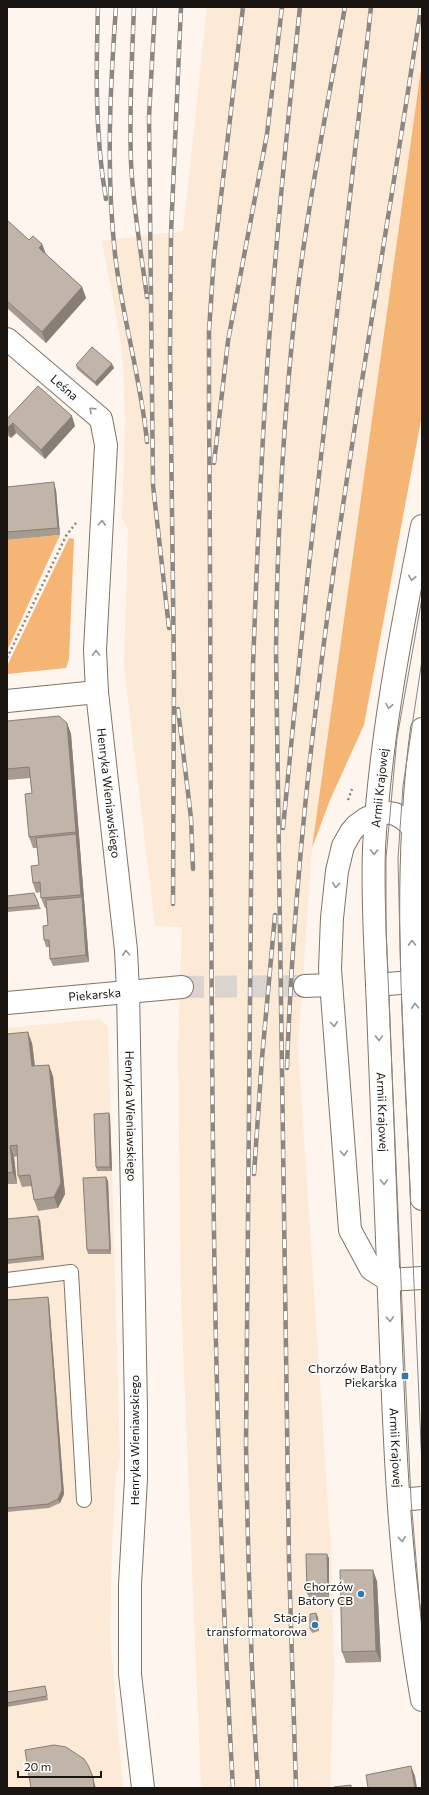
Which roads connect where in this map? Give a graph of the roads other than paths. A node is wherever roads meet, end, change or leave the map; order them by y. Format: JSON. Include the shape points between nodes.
{"nodes":[{"id":1,"x":7,"y":339,"type":"edge"},
{"id":2,"x":106,"y":445,"type":"joint"},
{"id":3,"x":422,"y":526,"type":"edge"},
{"id":4,"x":98,"y":692,"type":"junction"},
{"id":5,"x":7,"y":701,"type":"edge"},
{"id":6,"x":422,"y":729,"type":"edge"},
{"id":7,"x":376,"y":814,"type":"junction"},
{"id":8,"x":413,"y":828,"type":"junction"},
{"id":9,"x":418,"y":981,"type":"edge"},
{"id":10,"x":331,"y":985,"type":"junction"},
{"id":11,"x":377,"y":985,"type":"junction"},
{"id":12,"x":305,"y":986,"type":"tunnel mouth"},
{"id":13,"x":182,"y":987,"type":"tunnel mouth"},
{"id":14,"x":128,"y":992,"type":"junction"},
{"id":15,"x":7,"y":1002,"type":"edge"},
{"id":16,"x":422,"y":1199,"type":"edge"},
{"id":17,"x":422,"y":1278,"type":"edge"},
{"id":18,"x":7,"y":1280,"type":"edge"},
{"id":19,"x":388,"y":1280,"type":"junction"},
{"id":20,"x":422,"y":1498,"type":"edge"},
{"id":21,"x":84,"y":1500,"type":"dead end"},
{"id":22,"x":399,"y":1500,"type":"junction"},
{"id":23,"x":422,"y":1700,"type":"edge"},
{"id":24,"x":143,"y":1788,"type":"edge"}],
"edges":[{"from":2,"to":1,"type":"street","name":"Leśna","one_way":true,"via":[[101,419]]},
{"from":4,"to":2,"type":"street","name":"Henryka Wieniawskiego","one_way":true,"via":[[95,650]]},
{"from":3,"to":7,"type":"street","name":"Armii Krajowej","one_way":true,"via":[[387,714]]},
{"from":4,"to":5,"type":"street"},
{"from":14,"to":4,"type":"street","name":"Henryka Wieniawskiego","one_way":true,"via":[[126,950]]},
{"from":6,"to":8,"type":"street"},
{"from":7,"to":8,"type":"street","via":[[395,814]]},
{"from":7,"to":10,"type":"street","one_way":true,"via":[[356,826],[343,846],[332,918]]},
{"from":7,"to":11,"type":"street","name":"Armii Krajowej","one_way":true,"via":[[373,898]]},
{"from":9,"to":8,"type":"street","one_way":true,"via":[[411,911]]},
{"from":9,"to":11,"type":"street"},
{"from":16,"to":9,"type":"street","one_way":true},
{"from":10,"to":12,"type":"street"},
{"from":10,"to":19,"type":"street","one_way":true,"via":[[350,1230],[371,1269]]},
{"from":11,"to":19,"type":"street","name":"Armii Krajowej","one_way":true},
{"from":13,"to":14,"type":"street","name":"Piekarska"},
{"from":14,"to":15,"type":"street","name":"Piekarska"},
{"from":14,"to":24,"type":"street","name":"Henryka Wieniawskiego","via":[[136,1408],[130,1674]]},
{"from":17,"to":19,"type":"street"},
{"from":18,"to":21,"type":"lane","via":[[71,1272]]},
{"from":19,"to":22,"type":"street","name":"Armii Krajowej","one_way":true},
{"from":20,"to":22,"type":"street"},
{"from":22,"to":23,"type":"street","name":"Armii Krajowej","one_way":true,"via":[[411,1623]]}]}
